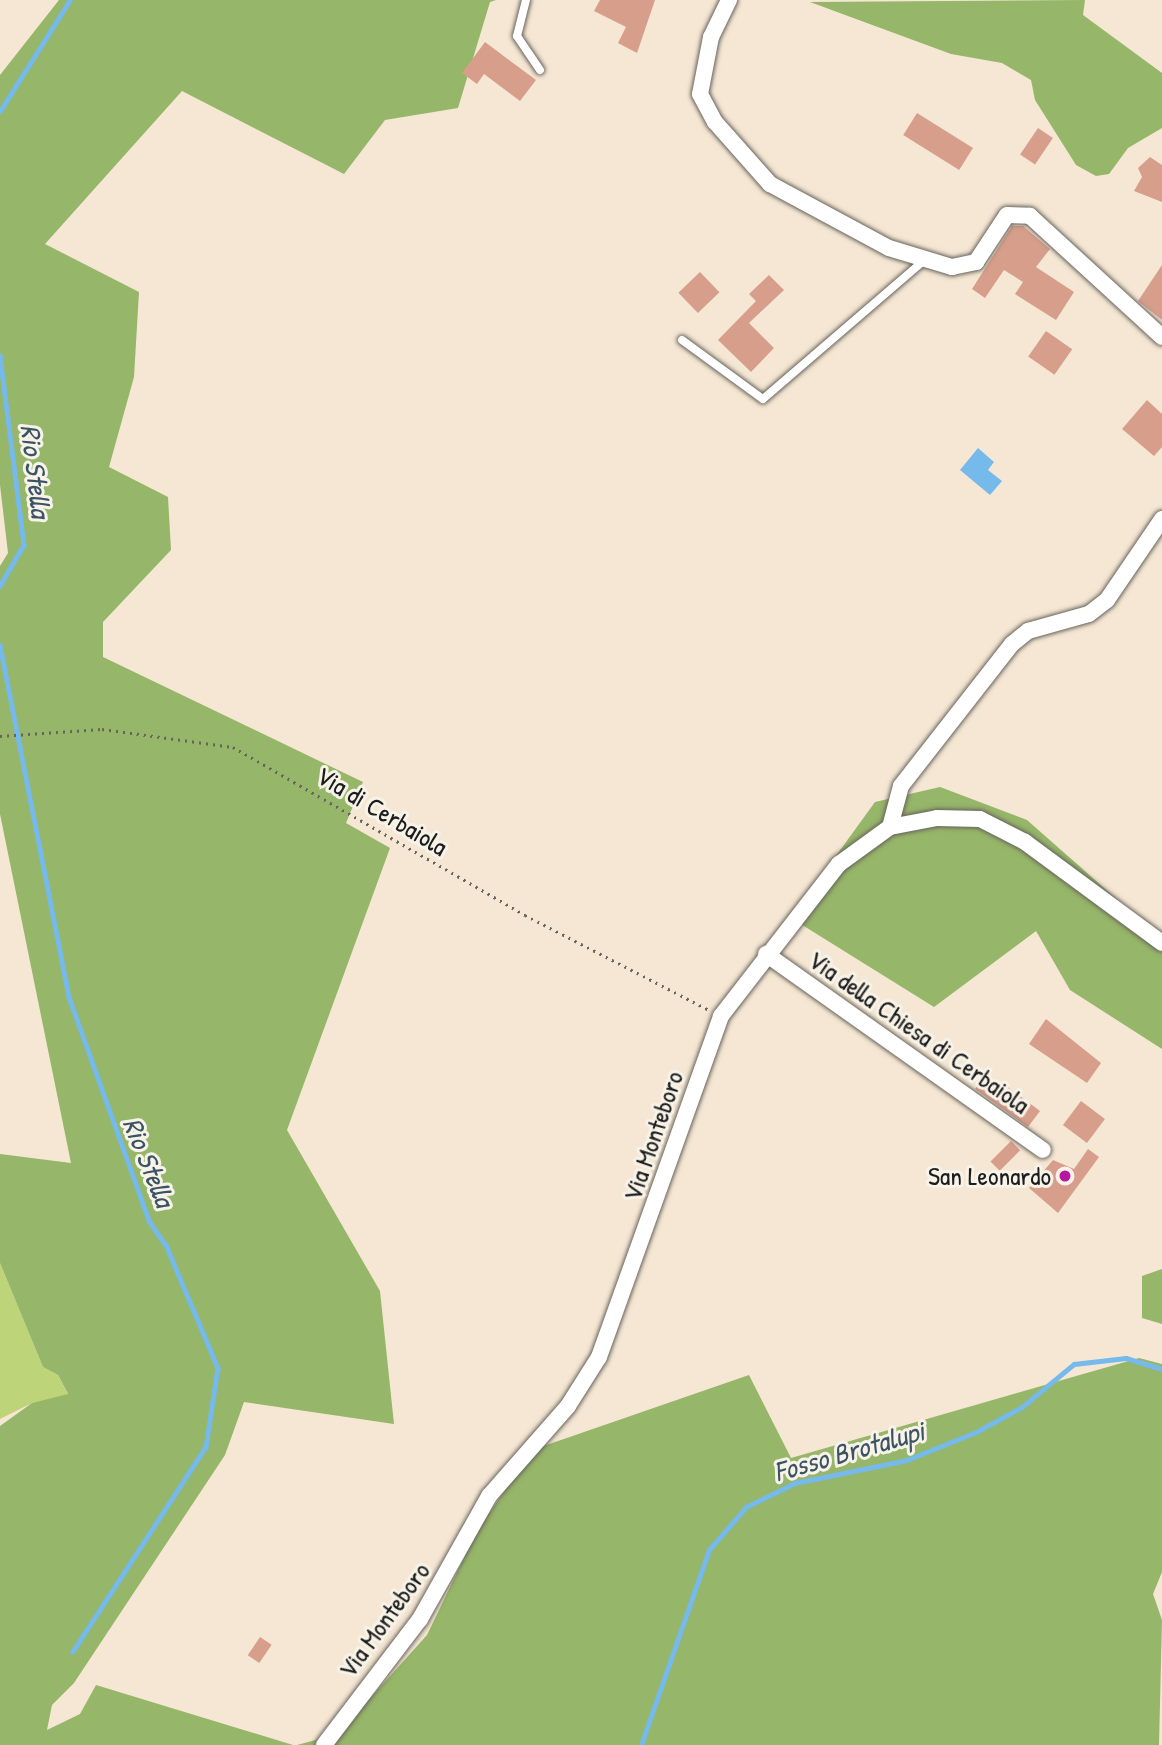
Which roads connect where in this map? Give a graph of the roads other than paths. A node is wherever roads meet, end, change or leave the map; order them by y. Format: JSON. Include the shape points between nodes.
{"nodes":[{"id":1,"x":526,"y":0,"type":"edge"},
{"id":2,"x":729,"y":0,"type":"edge"},
{"id":3,"x":540,"y":70,"type":"dead end"},
{"id":4,"x":926,"y":259,"type":"junction"},
{"id":5,"x":1162,"y":337,"type":"edge"},
{"id":6,"x":682,"y":340,"type":"dead end"},
{"id":7,"x":1162,"y":519,"type":"edge"},
{"id":8,"x":890,"y":827,"type":"junction"},
{"id":9,"x":1162,"y":943,"type":"edge"},
{"id":10,"x":766,"y":954,"type":"junction"},
{"id":11,"x":1043,"y":1150,"type":"dead end"},
{"id":12,"x":324,"y":1745,"type":"edge"}],
"edges":[{"from":1,"to":3,"type":"lane","via":[[517,36]]},
{"from":2,"to":4,"type":"street","via":[[711,37],[700,94],[715,122],[770,184],[889,248]]},
{"from":4,"to":5,"type":"street","via":[[952,267],[976,262],[1016,211],[1030,216]]},
{"from":4,"to":6,"type":"lane","via":[[763,399]]},
{"from":7,"to":8,"type":"street","via":[[1107,600],[1089,614],[1028,631],[1012,644],[901,786]]},
{"from":8,"to":9,"type":"street","name":"Via Monteboro","via":[[937,818],[980,819],[1025,842]]},
{"from":8,"to":10,"type":"street","name":"Via Monteboro","via":[[839,864]]},
{"from":10,"to":11,"type":"street","name":"Via della Chiesa di Cerbaiola"},
{"from":10,"to":12,"type":"street","name":"Via Monteboro","via":[[721,1016],[598,1357],[568,1406],[489,1496],[420,1619]]}]}
